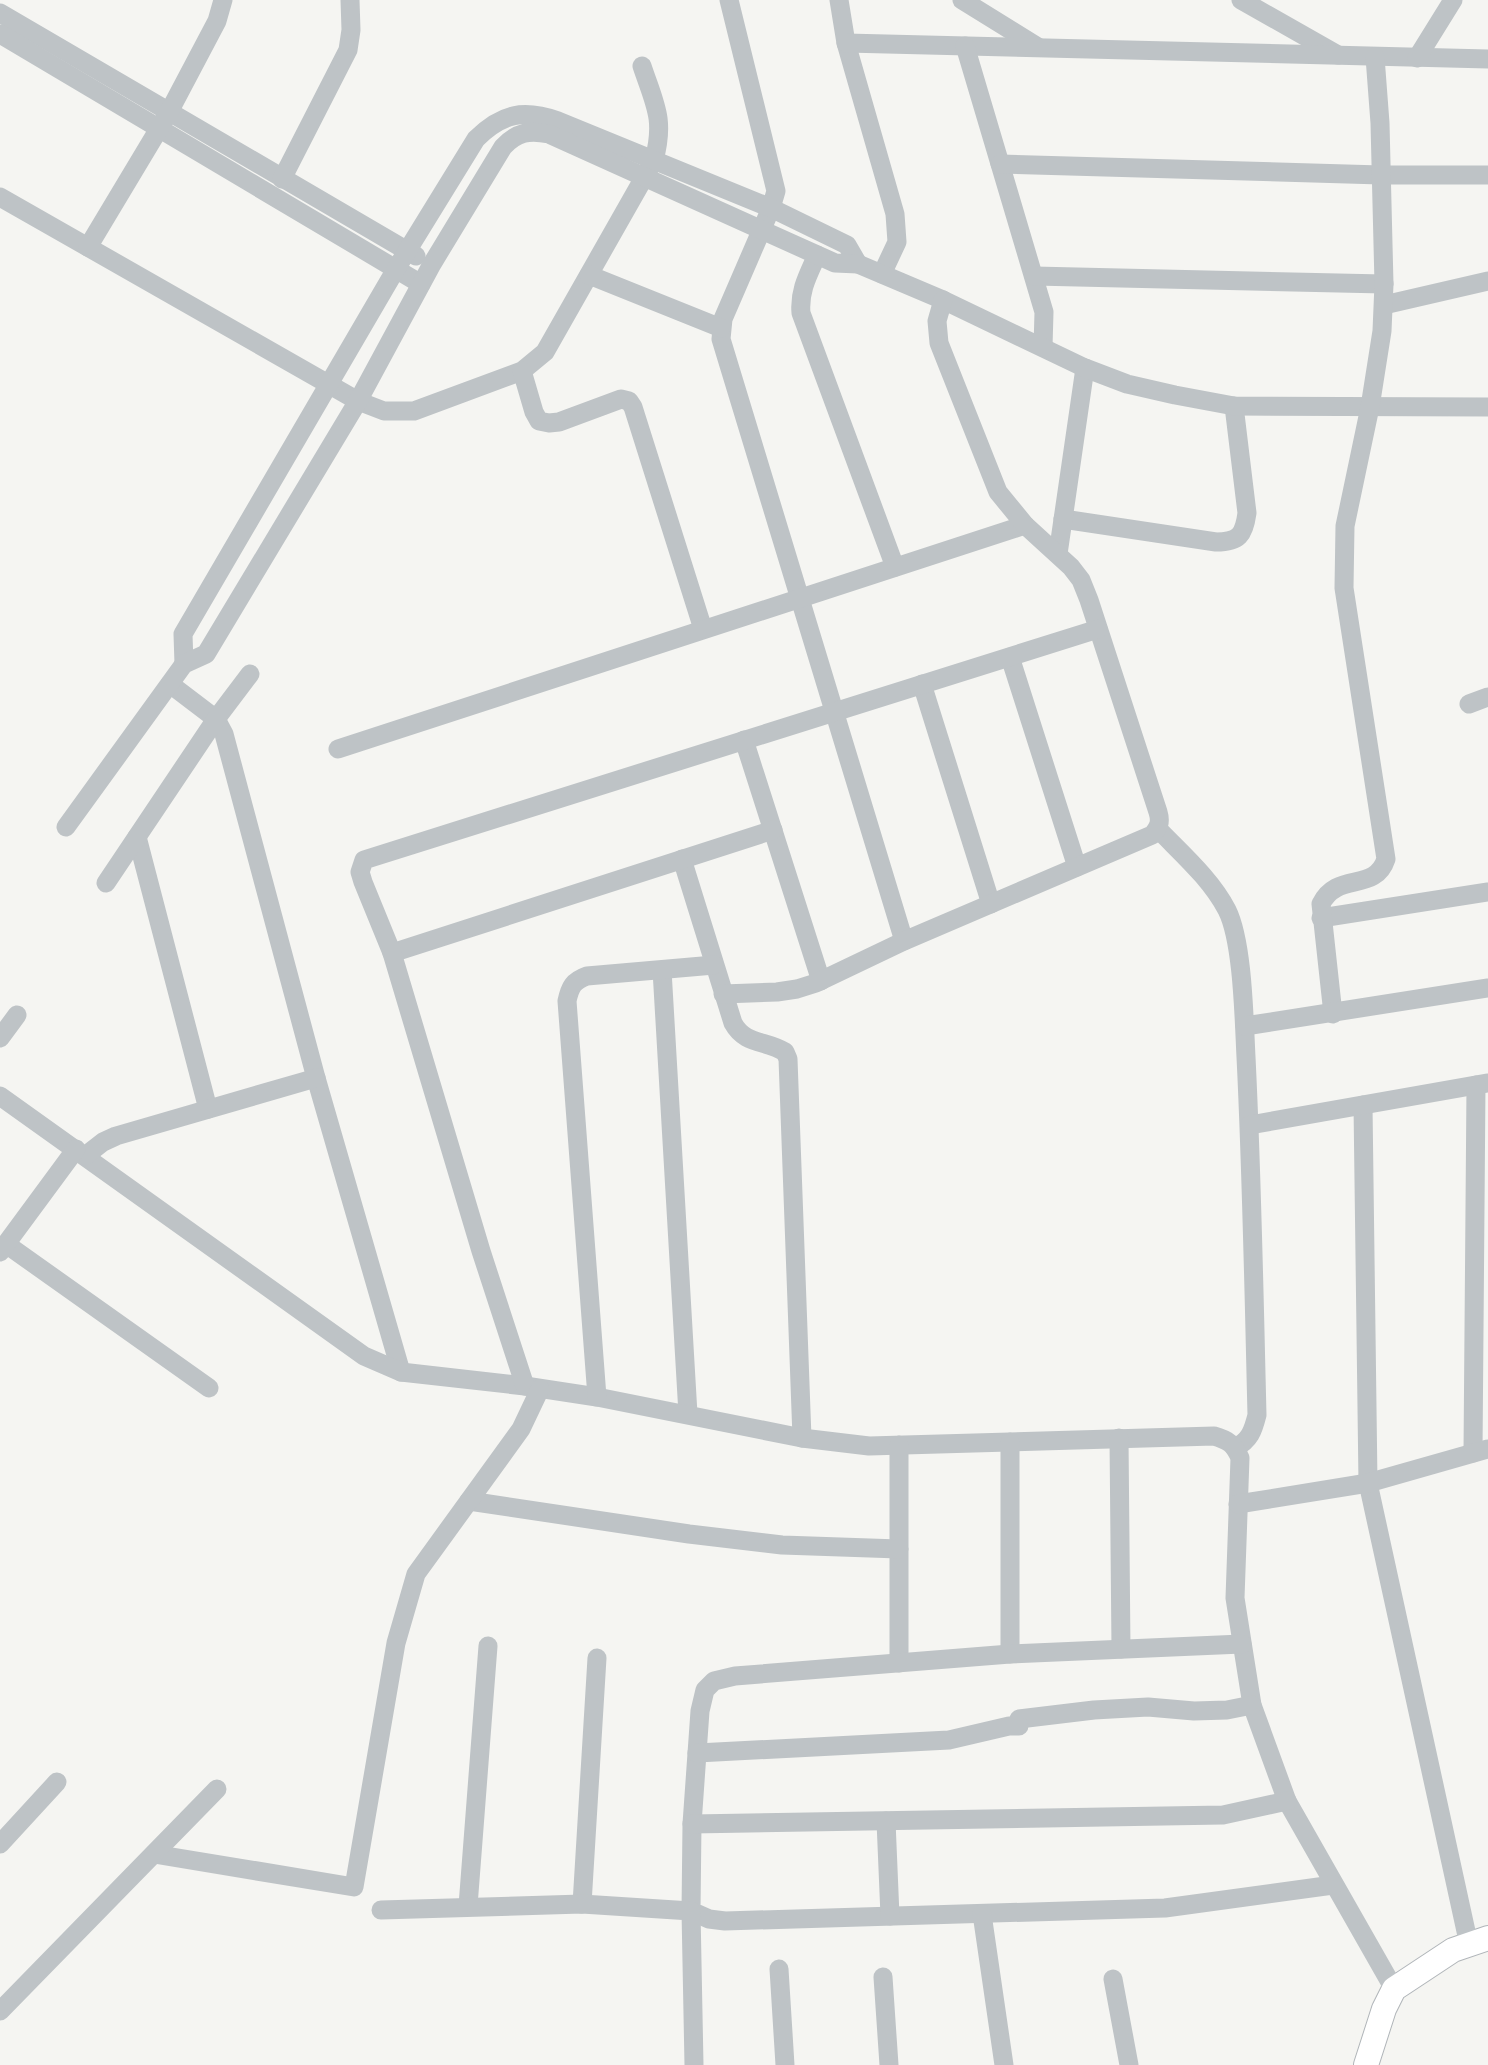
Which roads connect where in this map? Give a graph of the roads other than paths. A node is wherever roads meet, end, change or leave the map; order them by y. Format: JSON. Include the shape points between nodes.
{"nodes":[{"id":1,"x":223,"y":0,"type":"edge"},
{"id":2,"x":350,"y":0,"type":"edge"},
{"id":3,"x":729,"y":0,"type":"edge"},
{"id":4,"x":839,"y":0,"type":"edge"},
{"id":5,"x":962,"y":0,"type":"edge"},
{"id":6,"x":1241,"y":0,"type":"edge"},
{"id":7,"x":1453,"y":0,"type":"edge"},
{"id":8,"x":0,"y":13,"type":"edge"},
{"id":9,"x":0,"y":34,"type":"edge"},
{"id":10,"x":846,"y":43,"type":"junction"},
{"id":11,"x":965,"y":46,"type":"junction"},
{"id":12,"x":1039,"y":48,"type":"junction"},
{"id":13,"x":1340,"y":56,"type":"junction"},
{"id":14,"x":1375,"y":57,"type":"junction"},
{"id":15,"x":1417,"y":58,"type":"junction"},
{"id":16,"x":1488,"y":60,"type":"edge"},
{"id":17,"x":642,"y":66,"type":"dead end"},
{"id":18,"x":164,"y":120,"type":"junction"},
{"id":19,"x":523,"y":123,"type":"junction"},
{"id":20,"x":1000,"y":164,"type":"junction"},
{"id":21,"x":649,"y":169,"type":"junction"},
{"id":22,"x":1381,"y":175,"type":"junction"},
{"id":23,"x":1488,"y":175,"type":"edge"},
{"id":24,"x":282,"y":178,"type":"junction"},
{"id":25,"x":0,"y":197,"type":"edge"},
{"id":26,"x":771,"y":208,"type":"junction"},
{"id":27,"x":760,"y":230,"type":"junction"},
{"id":28,"x":88,"y":247,"type":"junction"},
{"id":29,"x":407,"y":252,"type":"junction"},
{"id":30,"x":817,"y":255,"type":"junction"},
{"id":31,"x":432,"y":264,"type":"junction"},
{"id":32,"x":858,"y":264,"type":"junction"},
{"id":33,"x":396,"y":269,"type":"junction"},
{"id":34,"x":882,"y":274,"type":"junction"},
{"id":35,"x":589,"y":275,"type":"junction"},
{"id":36,"x":1034,"y":276,"type":"junction"},
{"id":37,"x":1488,"y":281,"type":"edge"},
{"id":38,"x":421,"y":284,"type":"junction"},
{"id":39,"x":1384,"y":284,"type":"junction"},
{"id":40,"x":943,"y":300,"type":"junction"},
{"id":41,"x":1384,"y":305,"type":"junction"},
{"id":42,"x":721,"y":328,"type":"junction"},
{"id":43,"x":1043,"y":346,"type":"junction"},
{"id":44,"x":1085,"y":368,"type":"junction"},
{"id":45,"x":522,"y":371,"type":"junction"},
{"id":46,"x":329,"y":384,"type":"junction"},
{"id":47,"x":358,"y":401,"type":"junction"},
{"id":48,"x":1234,"y":406,"type":"junction"},
{"id":49,"x":1370,"y":407,"type":"junction"},
{"id":50,"x":1488,"y":407,"type":"edge"},
{"id":51,"x":1063,"y":519,"type":"junction"},
{"id":52,"x":1024,"y":525,"type":"junction"},
{"id":53,"x":1058,"y":554,"type":"junction"},
{"id":54,"x":895,"y":567,"type":"junction"},
{"id":55,"x":800,"y":598,"type":"junction"},
{"id":56,"x":703,"y":629,"type":"junction"},
{"id":57,"x":1098,"y":629,"type":"junction"},
{"id":58,"x":1010,"y":657,"type":"junction"},
{"id":59,"x":184,"y":664,"type":"junction"},
{"id":60,"x":250,"y":674,"type":"dead end"},
{"id":61,"x":170,"y":684,"type":"junction"},
{"id":62,"x":922,"y":684,"type":"junction"},
{"id":63,"x":835,"y":712,"type":"junction"},
{"id":64,"x":216,"y":719,"type":"junction"},
{"id":65,"x":744,"y":740,"type":"junction"},
{"id":66,"x":338,"y":749,"type":"dead end"},
{"id":67,"x":66,"y":827,"type":"dead end"},
{"id":68,"x":1158,"y":829,"type":"junction"},
{"id":69,"x":773,"y":830,"type":"junction"},
{"id":70,"x":137,"y":837,"type":"junction"},
{"id":71,"x":681,"y":859,"type":"junction"},
{"id":72,"x":1077,"y":867,"type":"junction"},
{"id":73,"x":106,"y":883,"type":"dead end"},
{"id":74,"x":1488,"y":892,"type":"edge"},
{"id":75,"x":990,"y":904,"type":"junction"},
{"id":76,"x":1321,"y":918,"type":"junction"},
{"id":77,"x":904,"y":940,"type":"junction"},
{"id":78,"x":392,"y":953,"type":"junction"},
{"id":79,"x":714,"y":965,"type":"junction"},
{"id":80,"x":662,"y":970,"type":"junction"},
{"id":81,"x":821,"y":981,"type":"junction"},
{"id":82,"x":1488,"y":988,"type":"edge"},
{"id":83,"x":723,"y":994,"type":"junction"},
{"id":84,"x":18,"y":1014,"type":"dead end"},
{"id":85,"x":1333,"y":1014,"type":"junction"},
{"id":86,"x":1245,"y":1026,"type":"junction"},
{"id":87,"x":0,"y":1038,"type":"edge"},
{"id":88,"x":316,"y":1078,"type":"junction"},
{"id":89,"x":1482,"y":1084,"type":"edge"},
{"id":90,"x":0,"y":1096,"type":"edge"},
{"id":91,"x":1363,"y":1105,"type":"junction"},
{"id":92,"x":208,"y":1109,"type":"junction"},
{"id":93,"x":1250,"y":1125,"type":"junction"},
{"id":94,"x":80,"y":1153,"type":"junction"},
{"id":95,"x":3,"y":1248,"type":"edge"},
{"id":96,"x":401,"y":1372,"type":"junction"},
{"id":97,"x":532,"y":1387,"type":"junction"},
{"id":98,"x":209,"y":1388,"type":"dead end"},
{"id":99,"x":597,"y":1397,"type":"junction"},
{"id":100,"x":688,"y":1414,"type":"junction"},
{"id":101,"x":802,"y":1438,"type":"junction"},
{"id":102,"x":1119,"y":1438,"type":"junction"},
{"id":103,"x":1010,"y":1442,"type":"junction"},
{"id":104,"x":899,"y":1445,"type":"junction"},
{"id":105,"x":1235,"y":1448,"type":"junction"},
{"id":106,"x":1481,"y":1451,"type":"edge"},
{"id":107,"x":1368,"y":1483,"type":"junction"},
{"id":108,"x":469,"y":1501,"type":"junction"},
{"id":109,"x":1238,"y":1504,"type":"junction"},
{"id":110,"x":899,"y":1549,"type":"junction"},
{"id":111,"x":1242,"y":1644,"type":"junction"},
{"id":112,"x":488,"y":1646,"type":"dead end"},
{"id":113,"x":1121,"y":1649,"type":"junction"},
{"id":114,"x":1010,"y":1654,"type":"junction"},
{"id":115,"x":597,"y":1658,"type":"dead end"},
{"id":116,"x":899,"y":1663,"type":"junction"},
{"id":117,"x":1252,"y":1705,"type":"junction"},
{"id":118,"x":697,"y":1753,"type":"junction"},
{"id":119,"x":57,"y":1782,"type":"dead end"},
{"id":120,"x":217,"y":1789,"type":"dead end"},
{"id":121,"x":1287,"y":1801,"type":"junction"},
{"id":122,"x":886,"y":1821,"type":"junction"},
{"id":123,"x":692,"y":1824,"type":"junction"},
{"id":124,"x":0,"y":1844,"type":"edge"},
{"id":125,"x":154,"y":1854,"type":"junction"},
{"id":126,"x":1333,"y":1885,"type":"junction"},
{"id":127,"x":582,"y":1904,"type":"junction"},
{"id":128,"x":468,"y":1906,"type":"junction"},
{"id":129,"x":381,"y":1909,"type":"dead end"},
{"id":130,"x":691,"y":1911,"type":"junction"},
{"id":131,"x":982,"y":1914,"type":"junction"},
{"id":132,"x":890,"y":1916,"type":"junction"},
{"id":133,"x":1478,"y":1941,"type":"edge"},
{"id":134,"x":779,"y":1969,"type":"dead end"},
{"id":135,"x":883,"y":1977,"type":"dead end"},
{"id":136,"x":1113,"y":1979,"type":"dead end"},
{"id":137,"x":1394,"y":1989,"type":"junction"},
{"id":138,"x":0,"y":2011,"type":"edge"},
{"id":139,"x":694,"y":2065,"type":"edge"},
{"id":140,"x":785,"y":2065,"type":"edge"},
{"id":141,"x":889,"y":2065,"type":"edge"},
{"id":142,"x":1004,"y":2065,"type":"edge"},
{"id":143,"x":1129,"y":2065,"type":"edge"},
{"id":144,"x":1366,"y":2065,"type":"edge"}],
"edges":[{"from":1,"to":18,"type":"street","via":[[217,22]]},
{"from":2,"to":24,"type":"street","via":[[348,50]]},
{"from":3,"to":26,"type":"street","via":[[776,191]]},
{"from":4,"to":10,"type":"street"},
{"from":5,"to":12,"type":"street"},
{"from":6,"to":13,"type":"street"},
{"from":7,"to":15,"type":"street"},
{"from":8,"to":18,"type":"street"},
{"from":9,"to":18,"type":"street"},
{"from":10,"to":11,"type":"street"},
{"from":10,"to":34,"type":"street","via":[[895,214],[897,242]]},
{"from":11,"to":12,"type":"street"},
{"from":11,"to":20,"type":"street"},
{"from":12,"to":13,"type":"street"},
{"from":13,"to":14,"type":"street"},
{"from":14,"to":15,"type":"street"},
{"from":14,"to":22,"type":"street"},
{"from":15,"to":16,"type":"street"},
{"from":17,"to":21,"type":"street","via":[[660,122]]},
{"from":18,"to":24,"type":"street"},
{"from":18,"to":28,"type":"street"},
{"from":18,"to":33,"type":"street"},
{"from":19,"to":21,"type":"street"},
{"from":19,"to":29,"type":"street","via":[[505,117],[476,139]]},
{"from":19,"to":31,"type":"street","via":[[503,147]]},
{"from":20,"to":22,"type":"street"},
{"from":20,"to":36,"type":"street"},
{"from":21,"to":26,"type":"street"},
{"from":21,"to":27,"type":"street"},
{"from":21,"to":35,"type":"street"},
{"from":22,"to":23,"type":"street"},
{"from":22,"to":39,"type":"street"},
{"from":24,"to":29,"type":"street"},
{"from":25,"to":28,"type":"street"},
{"from":26,"to":27,"type":"street"},
{"from":26,"to":32,"type":"street","via":[[847,245]]},
{"from":27,"to":30,"type":"street"},
{"from":27,"to":42,"type":"street"},
{"from":28,"to":46,"type":"street"},
{"from":29,"to":31,"type":"street"},
{"from":29,"to":33,"type":"street"},
{"from":30,"to":32,"type":"street","via":[[835,263]]},
{"from":30,"to":54,"type":"street","via":[[802,288],[801,313]]},
{"from":31,"to":38,"type":"street"},
{"from":32,"to":34,"type":"street"},
{"from":33,"to":38,"type":"street"},
{"from":33,"to":46,"type":"street"},
{"from":34,"to":40,"type":"street"},
{"from":35,"to":42,"type":"street"},
{"from":35,"to":45,"type":"street","via":[[545,352]]},
{"from":36,"to":39,"type":"street"},
{"from":36,"to":43,"type":"street","via":[[1044,312]]},
{"from":37,"to":41,"type":"street"},
{"from":38,"to":47,"type":"street"},
{"from":39,"to":41,"type":"street"},
{"from":40,"to":43,"type":"street"},
{"from":40,"to":52,"type":"street","via":[[937,321],[939,343],[998,492]]},
{"from":41,"to":49,"type":"street"},
{"from":42,"to":55,"type":"street","via":[[724,357]]},
{"from":43,"to":44,"type":"street"},
{"from":44,"to":48,"type":"street","via":[[1127,384]]},
{"from":44,"to":51,"type":"street"},
{"from":45,"to":47,"type":"street","via":[[414,411],[384,411]]},
{"from":45,"to":56,"type":"street","via":[[539,421],[559,422],[621,399],[629,401]]},
{"from":46,"to":47,"type":"street"},
{"from":46,"to":59,"type":"street","via":[[183,634]]},
{"from":47,"to":59,"type":"street","via":[[206,654]]},
{"from":48,"to":49,"type":"street"},
{"from":48,"to":51,"type":"street","via":[[1247,513],[1238,538],[1216,542]]},
{"from":49,"to":50,"type":"street"},
{"from":49,"to":76,"type":"street","via":[[1345,526],[1343,566],[1386,859],[1382,870],[1372,877],[1326,892]]},
{"from":51,"to":53,"type":"street"},
{"from":52,"to":53,"type":"street"},
{"from":52,"to":54,"type":"street"},
{"from":53,"to":57,"type":"street","via":[[1081,580]]},
{"from":54,"to":55,"type":"street"},
{"from":55,"to":56,"type":"street"},
{"from":55,"to":63,"type":"street"},
{"from":56,"to":66,"type":"street"},
{"from":57,"to":58,"type":"street"},
{"from":57,"to":68,"type":"street","via":[[1158,811]]},
{"from":58,"to":62,"type":"street"},
{"from":58,"to":72,"type":"street"},
{"from":59,"to":61,"type":"street"},
{"from":60,"to":64,"type":"street"},
{"from":61,"to":64,"type":"street"},
{"from":61,"to":67,"type":"street"},
{"from":62,"to":63,"type":"street"},
{"from":62,"to":75,"type":"street"},
{"from":63,"to":65,"type":"street"},
{"from":63,"to":77,"type":"street"},
{"from":64,"to":70,"type":"street"},
{"from":64,"to":88,"type":"street","via":[[224,734]]},
{"from":65,"to":69,"type":"street"},
{"from":65,"to":78,"type":"street","via":[[364,860],[363,882]]},
{"from":68,"to":72,"type":"street"},
{"from":68,"to":86,"type":"street","via":[[1227,910],[1236,934]]},
{"from":69,"to":71,"type":"street"},
{"from":69,"to":81,"type":"street"},
{"from":70,"to":73,"type":"street"},
{"from":70,"to":92,"type":"street"},
{"from":71,"to":78,"type":"street"},
{"from":71,"to":79,"type":"street"},
{"from":72,"to":75,"type":"street"},
{"from":74,"to":76,"type":"street"},
{"from":75,"to":77,"type":"street"},
{"from":76,"to":85,"type":"street"},
{"from":77,"to":81,"type":"street"},
{"from":78,"to":97,"type":"street","via":[[481,1251]]},
{"from":79,"to":80,"type":"street"},
{"from":79,"to":83,"type":"street"},
{"from":80,"to":99,"type":"street","via":[[587,976],[576,981],[567,1001]]},
{"from":80,"to":100,"type":"street"},
{"from":81,"to":83,"type":"street","via":[[797,989]]},
{"from":82,"to":85,"type":"street"},
{"from":83,"to":101,"type":"street","via":[[737,1031],[744,1038],[778,1048],[788,1059]]},
{"from":84,"to":87,"type":"street"},
{"from":85,"to":86,"type":"street"},
{"from":86,"to":93,"type":"street"},
{"from":88,"to":92,"type":"street"},
{"from":88,"to":96,"type":"street"},
{"from":89,"to":91,"type":"street"},
{"from":89,"to":106,"type":"street"},
{"from":90,"to":94,"type":"street"},
{"from":91,"to":93,"type":"street"},
{"from":91,"to":107,"type":"street"},
{"from":92,"to":94,"type":"street","via":[[116,1136]]},
{"from":93,"to":105,"type":"street","via":[[1256,1415],[1246,1442]]},
{"from":94,"to":95,"type":"street"},
{"from":94,"to":96,"type":"street","via":[[364,1356]]},
{"from":95,"to":98,"type":"street"},
{"from":96,"to":97,"type":"street"},
{"from":97,"to":99,"type":"street"},
{"from":97,"to":108,"type":"street","via":[[521,1429]]},
{"from":99,"to":100,"type":"street"},
{"from":100,"to":101,"type":"street"},
{"from":101,"to":104,"type":"street"},
{"from":102,"to":103,"type":"street"},
{"from":102,"to":105,"type":"street","via":[[1214,1436]]},
{"from":102,"to":113,"type":"street"},
{"from":103,"to":104,"type":"street"},
{"from":103,"to":114,"type":"street"},
{"from":104,"to":110,"type":"street"},
{"from":105,"to":109,"type":"street","via":[[1240,1458]]},
{"from":106,"to":107,"type":"street"},
{"from":107,"to":109,"type":"street"},
{"from":107,"to":133,"type":"street"},
{"from":108,"to":110,"type":"street","via":[[782,1545]]},
{"from":108,"to":125,"type":"street","via":[[411,1586],[396,1643],[354,1887]]},
{"from":109,"to":111,"type":"street","via":[[1235,1598]]},
{"from":110,"to":116,"type":"street"},
{"from":111,"to":113,"type":"street"},
{"from":111,"to":117,"type":"street"},
{"from":112,"to":128,"type":"street"},
{"from":113,"to":114,"type":"street"},
{"from":114,"to":116,"type":"street"},
{"from":115,"to":127,"type":"street"},
{"from":116,"to":118,"type":"street","via":[[714,1681],[705,1690],[700,1711]]},
{"from":117,"to":118,"type":"street","via":[[1227,1710],[1094,1710],[949,1740]]},
{"from":117,"to":121,"type":"street"},
{"from":118,"to":123,"type":"street"},
{"from":119,"to":124,"type":"street"},
{"from":120,"to":125,"type":"street"},
{"from":121,"to":122,"type":"street","via":[[1223,1815]]},
{"from":121,"to":126,"type":"street"},
{"from":122,"to":123,"type":"street"},
{"from":122,"to":132,"type":"street"},
{"from":123,"to":130,"type":"street"},
{"from":125,"to":138,"type":"street"},
{"from":126,"to":131,"type":"street","via":[[1165,1908]]},
{"from":126,"to":137,"type":"street"},
{"from":127,"to":128,"type":"street"},
{"from":127,"to":130,"type":"street"},
{"from":128,"to":129,"type":"street"},
{"from":130,"to":132,"type":"street","via":[[725,1921]]},
{"from":130,"to":139,"type":"street"},
{"from":131,"to":132,"type":"street"},
{"from":131,"to":142,"type":"street"},
{"from":133,"to":137,"type":"main road","via":[[1453,1950]]},
{"from":134,"to":140,"type":"street"},
{"from":135,"to":141,"type":"street"},
{"from":136,"to":143,"type":"street"},
{"from":137,"to":144,"type":"main road"}]}
